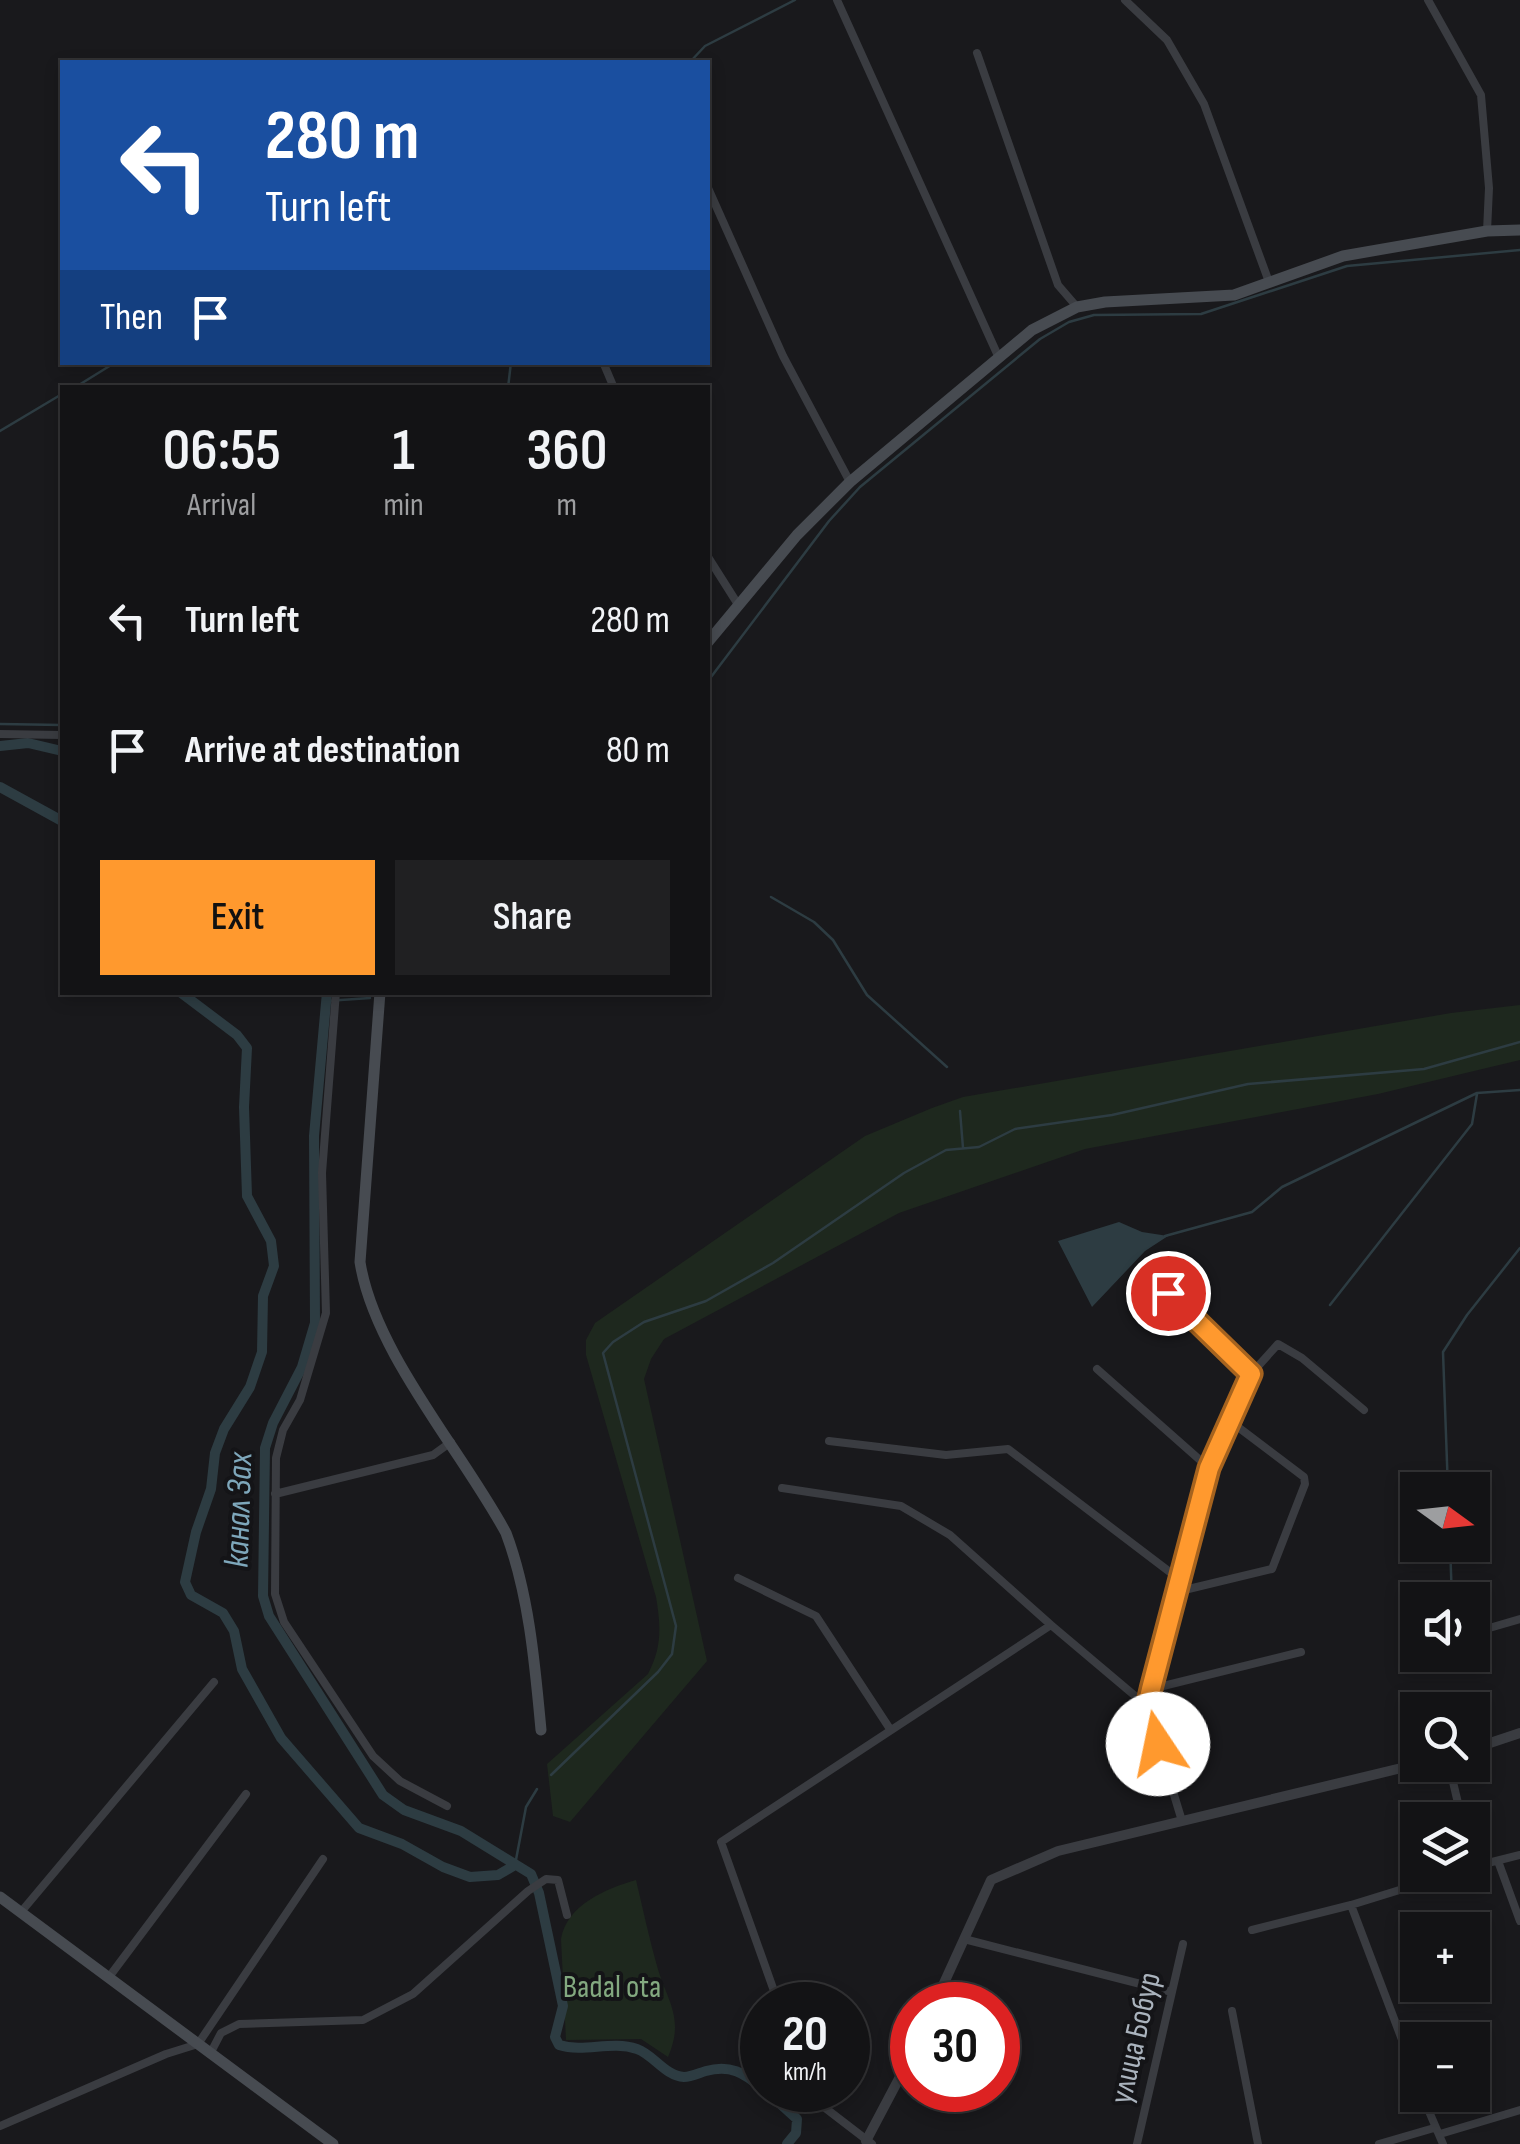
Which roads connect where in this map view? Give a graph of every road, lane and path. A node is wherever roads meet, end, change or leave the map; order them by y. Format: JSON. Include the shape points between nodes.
{"nodes":[{"id":1,"x":837,"y":0,"type":"edge"},
{"id":2,"x":1126,"y":0,"type":"edge"},
{"id":3,"x":1428,"y":0,"type":"edge"},
{"id":4,"x":977,"y":52,"type":"dead end"},
{"id":5,"x":710,"y":192,"type":"edge"},
{"id":6,"x":1520,"y":230,"type":"edge"},
{"id":7,"x":1487,"y":231,"type":"junction"},
{"id":8,"x":1269,"y":282,"type":"junction"},
{"id":9,"x":1077,"y":307,"type":"junction"},
{"id":10,"x":999,"y":358,"type":"junction"},
{"id":11,"x":850,"y":482,"type":"junction"},
{"id":12,"x":710,"y":559,"type":"edge"},
{"id":13,"x":738,"y":606,"type":"junction"},
{"id":14,"x":710,"y":640,"type":"edge"},
{"id":15,"x":0,"y":734,"type":"edge"},
{"id":16,"x":60,"y":735,"type":"edge"},
{"id":17,"x":336,"y":995,"type":"edge"},
{"id":18,"x":380,"y":995,"type":"edge"},
{"id":19,"x":1168,"y":1293,"type":"dead end"},
{"id":20,"x":1097,"y":1369,"type":"dead end"},
{"id":21,"x":1251,"y":1374,"type":"junction"},
{"id":22,"x":1364,"y":1410,"type":"dead end"},
{"id":23,"x":1230,"y":1421,"type":"junction"},
{"id":24,"x":828,"y":1441,"type":"dead end"},
{"id":25,"x":451,"y":1442,"type":"junction"},
{"id":26,"x":1209,"y":1468,"type":"junction"},
{"id":27,"x":782,"y":1488,"type":"dead end"},
{"id":28,"x":275,"y":1494,"type":"junction"},
{"id":29,"x":738,"y":1578,"type":"dead end"},
{"id":30,"x":1179,"y":1579,"type":"junction"},
{"id":31,"x":1176,"y":1592,"type":"junction"},
{"id":32,"x":1520,"y":1619,"type":"edge"},
{"id":33,"x":1050,"y":1625,"type":"junction"},
{"id":34,"x":1490,"y":1627,"type":"edge"},
{"id":35,"x":1301,"y":1652,"type":"dead end"},
{"id":36,"x":214,"y":1682,"type":"dead end"},
{"id":37,"x":1151,"y":1689,"type":"junction"},
{"id":38,"x":1147,"y":1706,"type":"junction"},
{"id":39,"x":890,"y":1728,"type":"junction"},
{"id":40,"x":541,"y":1730,"type":"dead end"},
{"id":41,"x":1520,"y":1733,"type":"edge"},
{"id":42,"x":1490,"y":1743,"type":"edge"},
{"id":43,"x":1400,"y":1768,"type":"edge"},
{"id":44,"x":246,"y":1794,"type":"dead end"},
{"id":45,"x":446,"y":1806,"type":"dead end"},
{"id":46,"x":1182,"y":1821,"type":"junction"},
{"id":47,"x":1520,"y":1855,"type":"edge"},
{"id":48,"x":323,"y":1859,"type":"dead end"},
{"id":49,"x":1498,"y":1862,"type":"junction"},
{"id":50,"x":1490,"y":1863,"type":"edge"},
{"id":51,"x":1400,"y":1890,"type":"edge"},
{"id":52,"x":0,"y":1897,"type":"edge"},
{"id":53,"x":1351,"y":1905,"type":"junction"},
{"id":54,"x":20,"y":1913,"type":"junction"},
{"id":55,"x":567,"y":1914,"type":"dead end"},
{"id":56,"x":1520,"y":1921,"type":"edge"},
{"id":57,"x":1252,"y":1930,"type":"dead end"},
{"id":58,"x":964,"y":1938,"type":"junction"},
{"id":59,"x":1183,"y":1944,"type":"dead end"},
{"id":60,"x":109,"y":1977,"type":"junction"},
{"id":61,"x":771,"y":1982,"type":"edge"},
{"id":62,"x":944,"y":1982,"type":"edge"},
{"id":63,"x":1172,"y":1992,"type":"junction"},
{"id":64,"x":1232,"y":2011,"type":"dead end"},
{"id":65,"x":1400,"y":2034,"type":"edge"},
{"id":66,"x":198,"y":2044,"type":"junction"},
{"id":67,"x":210,"y":2054,"type":"junction"},
{"id":68,"x":890,"y":2099,"type":"edge"},
{"id":69,"x":1520,"y":2110,"type":"edge"},
{"id":70,"x":830,"y":2112,"type":"edge"},
{"id":71,"x":0,"y":2126,"type":"edge"},
{"id":72,"x":1439,"y":2135,"type":"edge"},
{"id":73,"x":869,"y":2142,"type":"edge"},
{"id":74,"x":333,"y":2144,"type":"edge"},
{"id":75,"x":1137,"y":2144,"type":"edge"},
{"id":76,"x":1258,"y":2144,"type":"edge"},
{"id":77,"x":1380,"y":2144,"type":"edge"}],
"edges":[{"from":1,"to":10,"type":"street"},
{"from":2,"to":8,"type":"street","via":[[1167,40],[1204,104]]},
{"from":3,"to":7,"type":"street","via":[[1481,94]]},
{"from":4,"to":9,"type":"street","via":[[1058,285]]},
{"from":5,"to":11,"type":"street","via":[[783,356]]},
{"from":6,"to":7,"type":"main road"},
{"from":7,"to":8,"type":"main road","via":[[1343,256]]},
{"from":8,"to":9,"type":"main road","via":[[1212,298]]},
{"from":9,"to":10,"type":"main road","via":[[1032,330]]},
{"from":10,"to":11,"type":"main road"},
{"from":11,"to":13,"type":"main road"},
{"from":12,"to":13,"type":"street"},
{"from":13,"to":14,"type":"main road"},
{"from":15,"to":16,"type":"street"},
{"from":17,"to":28,"type":"street","via":[[322,1174],[326,1313],[300,1400],[283,1430]]},
{"from":18,"to":25,"type":"main road","via":[[362,1272],[388,1343]]},
{"from":19,"to":21,"type":"street"},
{"from":20,"to":26,"type":"street"},
{"from":21,"to":22,"type":"street","via":[[1278,1344]]},
{"from":21,"to":23,"type":"street"},
{"from":23,"to":26,"type":"street"},
{"from":23,"to":31,"type":"street","via":[[1305,1484],[1272,1569]]},
{"from":24,"to":30,"type":"street","via":[[946,1455],[1008,1449]]},
{"from":25,"to":28,"type":"street","via":[[434,1455]]},
{"from":25,"to":40,"type":"main road","via":[[516,1560]]},
{"from":26,"to":30,"type":"street"},
{"from":27,"to":33,"type":"street","via":[[901,1506],[950,1535]]},
{"from":28,"to":45,"type":"street","via":[[276,1594],[284,1622],[373,1756],[400,1782]]},
{"from":29,"to":39,"type":"street","via":[[816,1616]]},
{"from":30,"to":31,"type":"street"},
{"from":31,"to":37,"type":"street"},
{"from":32,"to":34,"type":"street"},
{"from":33,"to":38,"type":"street"},
{"from":33,"to":39,"type":"street"},
{"from":35,"to":37,"type":"street"},
{"from":36,"to":54,"type":"street"},
{"from":37,"to":38,"type":"street"},
{"from":38,"to":46,"type":"street"},
{"from":39,"to":61,"type":"street","via":[[722,1842]]},
{"from":41,"to":42,"type":"street"},
{"from":43,"to":46,"type":"street"},
{"from":44,"to":60,"type":"street"},
{"from":46,"to":58,"type":"street","via":[[1058,1851],[991,1880]]},
{"from":47,"to":49,"type":"street"},
{"from":48,"to":66,"type":"street"},
{"from":49,"to":50,"type":"street"},
{"from":49,"to":56,"type":"street"},
{"from":51,"to":53,"type":"street"},
{"from":52,"to":54,"type":"main road"},
{"from":53,"to":57,"type":"street"},
{"from":53,"to":65,"type":"street"},
{"from":54,"to":60,"type":"main road"},
{"from":55,"to":67,"type":"street","via":[[558,1880],[546,1879],[413,1994],[364,2020],[240,2024],[221,2033]]},
{"from":58,"to":62,"type":"street"},
{"from":58,"to":63,"type":"street"},
{"from":59,"to":63,"type":"street","name":"улица Бобур"},
{"from":60,"to":66,"type":"main road"},
{"from":63,"to":75,"type":"street","name":"улица Бобур"},
{"from":64,"to":76,"type":"street"},
{"from":66,"to":67,"type":"main road"},
{"from":66,"to":71,"type":"street"},
{"from":67,"to":74,"type":"main road"},
{"from":68,"to":73,"type":"street"},
{"from":69,"to":72,"type":"street"},
{"from":70,"to":73,"type":"street"},
{"from":72,"to":77,"type":"street"}]}
